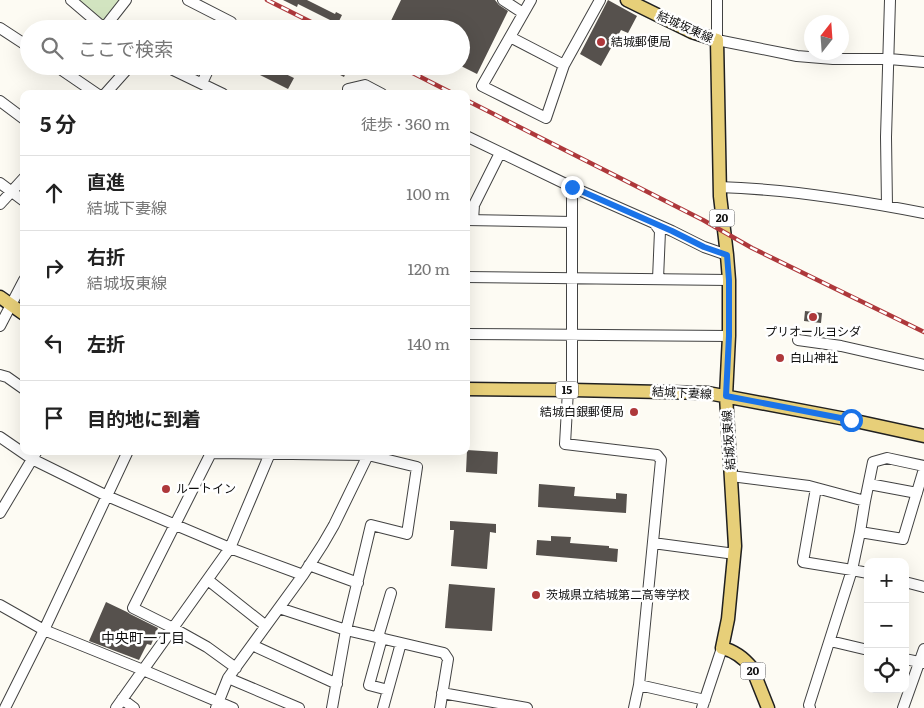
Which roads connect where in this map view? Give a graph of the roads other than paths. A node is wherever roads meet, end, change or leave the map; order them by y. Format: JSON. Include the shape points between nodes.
{"nodes":[{"id":1,"x":70,"y":0,"type":"edge"},
{"id":2,"x":126,"y":0,"type":"edge"},
{"id":3,"x":188,"y":0,"type":"edge"},
{"id":4,"x":504,"y":0,"type":"edge"},
{"id":5,"x":531,"y":0,"type":"edge"},
{"id":6,"x":600,"y":0,"type":"edge"},
{"id":7,"x":627,"y":0,"type":"edge"},
{"id":8,"x":717,"y":0,"type":"edge"},
{"id":9,"x":890,"y":0,"type":"edge"},
{"id":10,"x":523,"y":13,"type":"junction"},
{"id":11,"x":94,"y":20,"type":"edge"},
{"id":12,"x":110,"y":20,"type":"edge"},
{"id":13,"x":227,"y":20,"type":"edge"},
{"id":14,"x":0,"y":28,"type":"edge"},
{"id":15,"x":510,"y":37,"type":"junction"},
{"id":16,"x":717,"y":40,"type":"junction"},
{"id":17,"x":20,"y":41,"type":"edge"},
{"id":18,"x":889,"y":59,"type":"junction"},
{"id":19,"x":924,"y":62,"type":"edge"},
{"id":20,"x":564,"y":65,"type":"junction"},
{"id":21,"x":69,"y":75,"type":"edge"},
{"id":22,"x":122,"y":75,"type":"edge"},
{"id":23,"x":184,"y":75,"type":"edge"},
{"id":24,"x":206,"y":75,"type":"edge"},
{"id":25,"x":202,"y":84,"type":"junction"},
{"id":26,"x":90,"y":90,"type":"edge"},
{"id":27,"x":109,"y":90,"type":"edge"},
{"id":28,"x":215,"y":90,"type":"edge"},
{"id":29,"x":348,"y":90,"type":"dead end"},
{"id":30,"x":374,"y":90,"type":"edge"},
{"id":31,"x":0,"y":101,"type":"edge"},
{"id":32,"x":20,"y":116,"type":"edge"},
{"id":33,"x":470,"y":138,"type":"edge"},
{"id":34,"x":500,"y":152,"type":"junction"},
{"id":35,"x":0,"y":182,"type":"edge"},
{"id":36,"x":20,"y":182,"type":"edge"},
{"id":37,"x":572,"y":187,"type":"junction"},
{"id":38,"x":720,"y":187,"type":"junction"},
{"id":39,"x":12,"y":191,"type":"junction"},
{"id":40,"x":20,"y":198,"type":"edge"},
{"id":41,"x":0,"y":204,"type":"edge"},
{"id":42,"x":887,"y":206,"type":"junction"},
{"id":43,"x":924,"y":213,"type":"edge"},
{"id":44,"x":470,"y":220,"type":"edge"},
{"id":45,"x":572,"y":222,"type":"junction"},
{"id":46,"x":655,"y":224,"type":"junction"},
{"id":47,"x":727,"y":255,"type":"junction"},
{"id":48,"x":470,"y":277,"type":"edge"},
{"id":49,"x":572,"y":278,"type":"junction"},
{"id":50,"x":658,"y":278,"type":"junction"},
{"id":51,"x":729,"y":280,"type":"junction"},
{"id":52,"x":20,"y":284,"type":"edge"},
{"id":53,"x":5,"y":301,"type":"edge"},
{"id":54,"x":20,"y":311,"type":"edge"},
{"id":55,"x":0,"y":326,"type":"edge"},
{"id":56,"x":470,"y":334,"type":"edge"},
{"id":57,"x":572,"y":334,"type":"junction"},
{"id":58,"x":729,"y":336,"type":"junction"},
{"id":59,"x":798,"y":340,"type":"dead end"},
{"id":60,"x":924,"y":364,"type":"edge"},
{"id":61,"x":0,"y":376,"type":"edge"},
{"id":62,"x":20,"y":385,"type":"edge"},
{"id":63,"x":470,"y":389,"type":"edge"},
{"id":64,"x":570,"y":390,"type":"junction"},
{"id":65,"x":726,"y":396,"type":"junction"},
{"id":66,"x":924,"y":436,"type":"edge"},
{"id":67,"x":0,"y":437,"type":"edge"},
{"id":68,"x":20,"y":448,"type":"edge"},
{"id":69,"x":34,"y":455,"type":"edge"},
{"id":70,"x":126,"y":455,"type":"edge"},
{"id":71,"x":209,"y":455,"type":"edge"},
{"id":72,"x":269,"y":455,"type":"edge"},
{"id":73,"x":368,"y":455,"type":"edge"},
{"id":74,"x":376,"y":455,"type":"edge"},
{"id":75,"x":924,"y":467,"type":"edge"},
{"id":76,"x":732,"y":476,"type":"junction"},
{"id":77,"x":869,"y":484,"type":"junction"},
{"id":78,"x":816,"y":488,"type":"junction"},
{"id":79,"x":917,"y":493,"type":"junction"},
{"id":80,"x":107,"y":496,"type":"junction"},
{"id":81,"x":865,"y":501,"type":"junction"},
{"id":82,"x":0,"y":513,"type":"edge"},
{"id":83,"x":175,"y":525,"type":"junction"},
{"id":84,"x":860,"y":532,"type":"junction"},
{"id":85,"x":653,"y":543,"type":"junction"},
{"id":86,"x":230,"y":548,"type":"junction"},
{"id":87,"x":735,"y":554,"type":"junction"},
{"id":88,"x":309,"y":565,"type":"junction"},
{"id":89,"x":852,"y":570,"type":"junction"},
{"id":90,"x":864,"y":572,"type":"edge"},
{"id":91,"x":303,"y":575,"type":"junction"},
{"id":92,"x":208,"y":580,"type":"junction"},
{"id":93,"x":358,"y":583,"type":"junction"},
{"id":94,"x":909,"y":583,"type":"edge"},
{"id":95,"x":924,"y":587,"type":"edge"},
{"id":96,"x":391,"y":593,"type":"dead end"},
{"id":97,"x":0,"y":605,"type":"edge"},
{"id":98,"x":278,"y":608,"type":"junction"},
{"id":99,"x":266,"y":626,"type":"junction"},
{"id":100,"x":174,"y":628,"type":"junction"},
{"id":101,"x":44,"y":630,"type":"junction"},
{"id":102,"x":346,"y":630,"type":"junction"},
{"id":103,"x":380,"y":638,"type":"junction"},
{"id":104,"x":830,"y":641,"type":"junction"},
{"id":105,"x":400,"y":642,"type":"junction"},
{"id":106,"x":252,"y":645,"type":"junction"},
{"id":107,"x":722,"y":648,"type":"junction"},
{"id":108,"x":864,"y":649,"type":"edge"},
{"id":109,"x":924,"y":649,"type":"edge"},
{"id":110,"x":909,"y":660,"type":"edge"},
{"id":111,"x":922,"y":663,"type":"edge"},
{"id":112,"x":236,"y":668,"type":"junction"},
{"id":113,"x":143,"y":670,"type":"junction"},
{"id":114,"x":228,"y":678,"type":"junction"},
{"id":115,"x":337,"y":684,"type":"junction"},
{"id":116,"x":639,"y":685,"type":"junction"},
{"id":117,"x":388,"y":690,"type":"junction"},
{"id":118,"x":442,"y":693,"type":"junction"},
{"id":119,"x":119,"y":704,"type":"edge"},
{"id":120,"x":704,"y":704,"type":"edge"},
{"id":121,"x":217,"y":705,"type":"edge"},
{"id":122,"x":5,"y":708,"type":"edge"},
{"id":123,"x":134,"y":708,"type":"edge"},
{"id":124,"x":233,"y":708,"type":"edge"},
{"id":125,"x":299,"y":708,"type":"edge"},
{"id":126,"x":332,"y":708,"type":"edge"},
{"id":127,"x":383,"y":708,"type":"edge"},
{"id":128,"x":440,"y":708,"type":"edge"},
{"id":129,"x":527,"y":708,"type":"edge"},
{"id":130,"x":634,"y":708,"type":"edge"},
{"id":131,"x":768,"y":708,"type":"edge"},
{"id":132,"x":810,"y":708,"type":"edge"},
{"id":133,"x":903,"y":708,"type":"edge"}],
"edges":[{"from":1,"to":11,"type":"street"},
{"from":2,"to":12,"type":"street"},
{"from":3,"to":13,"type":"street"},
{"from":4,"to":10,"type":"street"},
{"from":5,"to":10,"type":"street"},
{"from":6,"to":20,"type":"street"},
{"from":7,"to":16,"type":"main road","name":"結城坂東線","via":[[692,32]]},
{"from":8,"to":16,"type":"street"},
{"from":9,"to":18,"type":"street"},
{"from":10,"to":15,"type":"street"},
{"from":14,"to":17,"type":"street"},
{"from":15,"to":20,"type":"street"},
{"from":15,"to":20,"type":"street","via":[[482,86],[546,118]]},
{"from":16,"to":18,"type":"street","via":[[797,56]]},
{"from":16,"to":38,"type":"main road","name":"結城坂東線","number":"20"},
{"from":18,"to":19,"type":"street"},
{"from":18,"to":42,"type":"street"},
{"from":21,"to":26,"type":"street"},
{"from":22,"to":27,"type":"street"},
{"from":23,"to":25,"type":"street"},
{"from":24,"to":25,"type":"street"},
{"from":25,"to":28,"type":"street"},
{"from":29,"to":30,"type":"street","via":[[365,85]]},
{"from":31,"to":32,"type":"street"},
{"from":33,"to":34,"type":"street"},
{"from":34,"to":37,"type":"street"},
{"from":34,"to":44,"type":"street"},
{"from":35,"to":39,"type":"street"},
{"from":36,"to":39,"type":"street"},
{"from":37,"to":45,"type":"street"},
{"from":37,"to":46,"type":"street"},
{"from":38,"to":42,"type":"street","via":[[778,191]]},
{"from":38,"to":47,"type":"main road","name":"結城坂東線","number":"20"},
{"from":39,"to":40,"type":"street"},
{"from":39,"to":41,"type":"street"},
{"from":42,"to":43,"type":"street"},
{"from":44,"to":45,"type":"street"},
{"from":45,"to":49,"type":"street"},
{"from":46,"to":47,"type":"street"},
{"from":46,"to":50,"type":"street","via":[[660,231]]},
{"from":47,"to":51,"type":"main road","name":"結城坂東線","number":"20"},
{"from":48,"to":49,"type":"street"},
{"from":49,"to":50,"type":"street"},
{"from":49,"to":57,"type":"street"},
{"from":50,"to":51,"type":"street"},
{"from":51,"to":58,"type":"main road","name":"結城坂東線","number":"20"},
{"from":52,"to":53,"type":"street"},
{"from":53,"to":54,"type":"main road"},
{"from":53,"to":55,"type":"street"},
{"from":56,"to":57,"type":"street"},
{"from":57,"to":58,"type":"street"},
{"from":57,"to":64,"type":"street"},
{"from":58,"to":65,"type":"main road","name":"結城坂東線","number":"20"},
{"from":59,"to":60,"type":"street"},
{"from":61,"to":62,"type":"street"},
{"from":63,"to":64,"type":"main road","name":"結城下妻線","number":"15"},
{"from":64,"to":65,"type":"main road","name":"結城下妻線","number":"15"},
{"from":64,"to":85,"type":"street","via":[[564,444],[657,455],[661,460]]},
{"from":65,"to":66,"type":"main road","name":"結城下妻線","number":"15"},
{"from":65,"to":76,"type":"main road","name":"結城坂東線","number":"20"},
{"from":67,"to":68,"type":"street"},
{"from":69,"to":80,"type":"street"},
{"from":69,"to":82,"type":"street"},
{"from":70,"to":80,"type":"street"},
{"from":71,"to":83,"type":"street"},
{"from":72,"to":86,"type":"street"},
{"from":73,"to":88,"type":"street","via":[[334,525]]},
{"from":74,"to":93,"type":"street","via":[[417,467],[407,534],[371,524]]},
{"from":75,"to":77,"type":"street","via":[[887,458],[873,462]]},
{"from":75,"to":79,"type":"street"},
{"from":76,"to":78,"type":"street"},
{"from":76,"to":87,"type":"main road","name":"結城坂東線","number":"20"},
{"from":77,"to":79,"type":"street"},
{"from":77,"to":81,"type":"street"},
{"from":78,"to":81,"type":"street"},
{"from":78,"to":89,"type":"street","via":[[803,562]]},
{"from":79,"to":84,"type":"street","via":[[903,539]]},
{"from":80,"to":83,"type":"street"},
{"from":80,"to":101,"type":"street"},
{"from":81,"to":84,"type":"street"},
{"from":83,"to":86,"type":"street"},
{"from":83,"to":100,"type":"street","via":[[133,608]]},
{"from":84,"to":89,"type":"street"},
{"from":85,"to":87,"type":"street"},
{"from":85,"to":116,"type":"street"},
{"from":86,"to":91,"type":"street"},
{"from":86,"to":92,"type":"street"},
{"from":87,"to":107,"type":"main road","name":"結城坂東線","number":"20"},
{"from":88,"to":91,"type":"street"},
{"from":88,"to":93,"type":"street"},
{"from":89,"to":90,"type":"street"},
{"from":89,"to":104,"type":"street"},
{"from":91,"to":98,"type":"street"},
{"from":92,"to":99,"type":"street"},
{"from":92,"to":100,"type":"street"},
{"from":93,"to":102,"type":"street"},
{"from":94,"to":95,"type":"street"},
{"from":96,"to":103,"type":"street"},
{"from":97,"to":101,"type":"street"},
{"from":98,"to":99,"type":"street"},
{"from":98,"to":102,"type":"street"},
{"from":99,"to":106,"type":"street"},
{"from":100,"to":112,"type":"street"},
{"from":100,"to":113,"type":"street"},
{"from":101,"to":113,"type":"street"},
{"from":101,"to":122,"type":"street"},
{"from":102,"to":103,"type":"street"},
{"from":102,"to":115,"type":"street"},
{"from":103,"to":105,"type":"street"},
{"from":103,"to":117,"type":"street","via":[[369,685]]},
{"from":104,"to":108,"type":"street"},
{"from":104,"to":132,"type":"street"},
{"from":105,"to":117,"type":"street"},
{"from":105,"to":118,"type":"street","via":[[444,653],[448,659]]},
{"from":106,"to":112,"type":"street"},
{"from":106,"to":115,"type":"street"},
{"from":107,"to":120,"type":"street"},
{"from":107,"to":131,"type":"main road","number":"20","via":[[736,653],[752,668]]},
{"from":109,"to":111,"type":"street"},
{"from":110,"to":111,"type":"street"},
{"from":111,"to":133,"type":"street"},
{"from":112,"to":114,"type":"street"},
{"from":113,"to":119,"type":"street"},
{"from":113,"to":121,"type":"street"},
{"from":114,"to":121,"type":"street"},
{"from":114,"to":125,"type":"street"},
{"from":115,"to":126,"type":"street"},
{"from":116,"to":120,"type":"street"},
{"from":116,"to":130,"type":"street"},
{"from":117,"to":127,"type":"street"},
{"from":118,"to":128,"type":"street"},
{"from":118,"to":129,"type":"street"},
{"from":119,"to":123,"type":"street"},
{"from":121,"to":124,"type":"street"}]}
